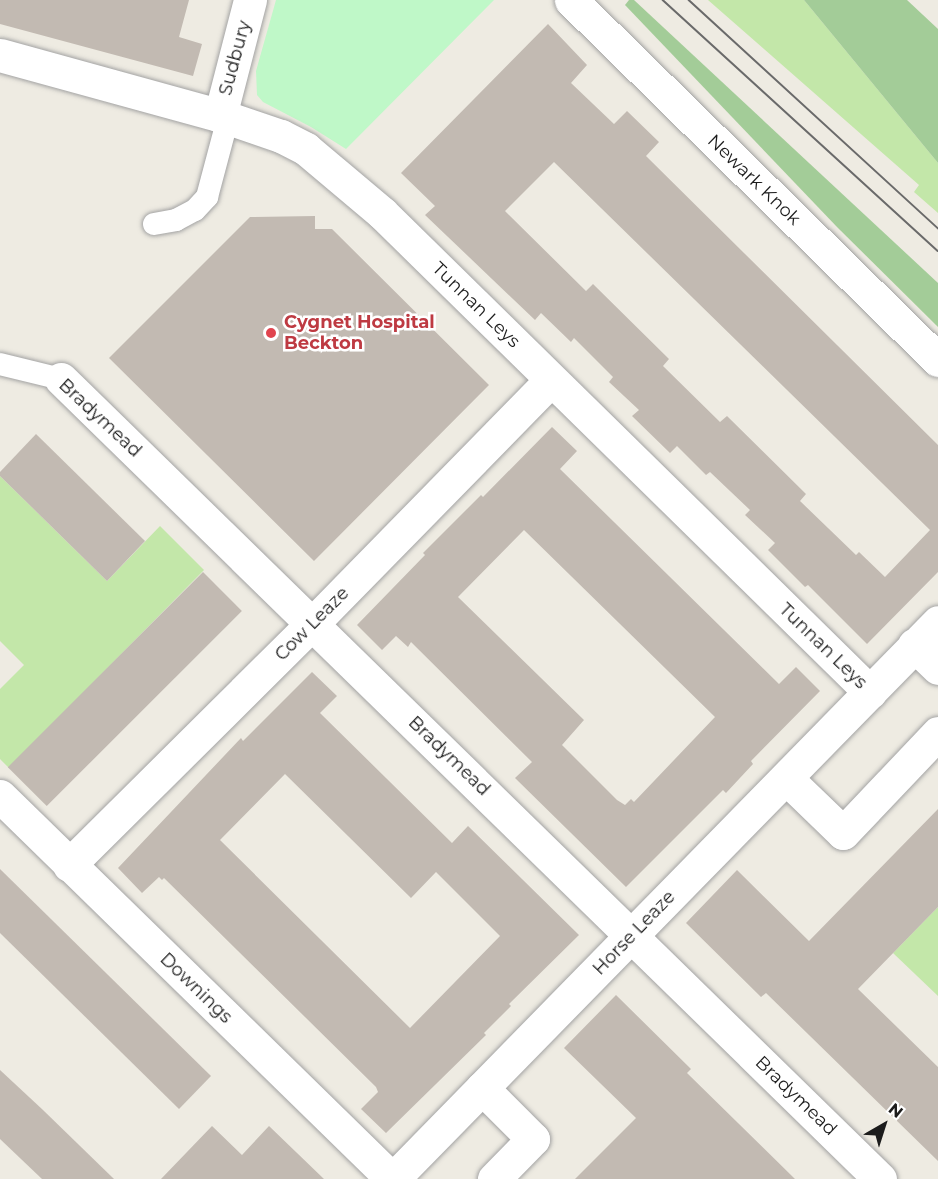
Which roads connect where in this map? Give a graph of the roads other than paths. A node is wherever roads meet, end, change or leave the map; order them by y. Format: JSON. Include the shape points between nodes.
{"nodes":[{"id":1,"x":250,"y":0,"type":"edge"},
{"id":2,"x":571,"y":0,"type":"edge"},
{"id":3,"x":0,"y":55,"type":"edge"},
{"id":4,"x":224,"y":117,"type":"junction"},
{"id":5,"x":154,"y":224,"type":"dead end"},
{"id":6,"x":938,"y":360,"type":"edge"},
{"id":7,"x":0,"y":364,"type":"edge"},
{"id":8,"x":61,"y":379,"type":"joint"},
{"id":9,"x":551,"y":380,"type":"junction"},
{"id":10,"x":938,"y":622,"type":"edge"},
{"id":11,"x":313,"y":623,"type":"junction"},
{"id":12,"x":914,"y":645,"type":"junction"},
{"id":13,"x":938,"y":668,"type":"edge"},
{"id":14,"x":870,"y":692,"type":"junction"},
{"id":15,"x":938,"y":733,"type":"edge"},
{"id":16,"x":786,"y":778,"type":"junction"},
{"id":17,"x":0,"y":796,"type":"edge"},
{"id":18,"x":69,"y":865,"type":"junction"},
{"id":19,"x":632,"y":935,"type":"junction"},
{"id":20,"x":482,"y":1088,"type":"junction"},
{"id":21,"x":392,"y":1179,"type":"edge"},
{"id":22,"x":494,"y":1179,"type":"edge"},
{"id":23,"x":880,"y":1179,"type":"edge"}],
"edges":[{"from":1,"to":4,"type":"street","name":"Sudbury"},
{"from":2,"to":6,"type":"street","name":"Newark Knok"},
{"from":3,"to":4,"type":"street","name":"Tunnan Leys"},
{"from":4,"to":5,"type":"lane","via":[[207,197],[195,210],[176,220]]},
{"from":4,"to":9,"type":"street","name":"Tunnan Leys","via":[[281,136],[319,158],[382,213]]},
{"from":7,"to":8,"type":"lane","name":"Bradymead"},
{"from":8,"to":11,"type":"street","name":"Bradymead"},
{"from":9,"to":11,"type":"street","name":"Cow Leaze"},
{"from":9,"to":14,"type":"street","name":"Tunnan Leys"},
{"from":10,"to":12,"type":"street","name":"Horse Leaze"},
{"from":11,"to":18,"type":"street","name":"Cow Leaze"},
{"from":11,"to":19,"type":"street","name":"Bradymead"},
{"from":12,"to":13,"type":"street"},
{"from":12,"to":14,"type":"street","name":"Horse Leaze"},
{"from":14,"to":16,"type":"street","name":"Horse Leaze"},
{"from":15,"to":16,"type":"street","via":[[843,833]]},
{"from":16,"to":19,"type":"street","name":"Horse Leaze"},
{"from":17,"to":18,"type":"street","name":"Downings"},
{"from":18,"to":21,"type":"street","name":"Downings"},
{"from":19,"to":20,"type":"street","name":"Horse Leaze"},
{"from":19,"to":23,"type":"street","name":"Bradymead"},
{"from":20,"to":21,"type":"street","name":"Horse Leaze"},
{"from":20,"to":22,"type":"street","via":[[533,1139]]}]}
